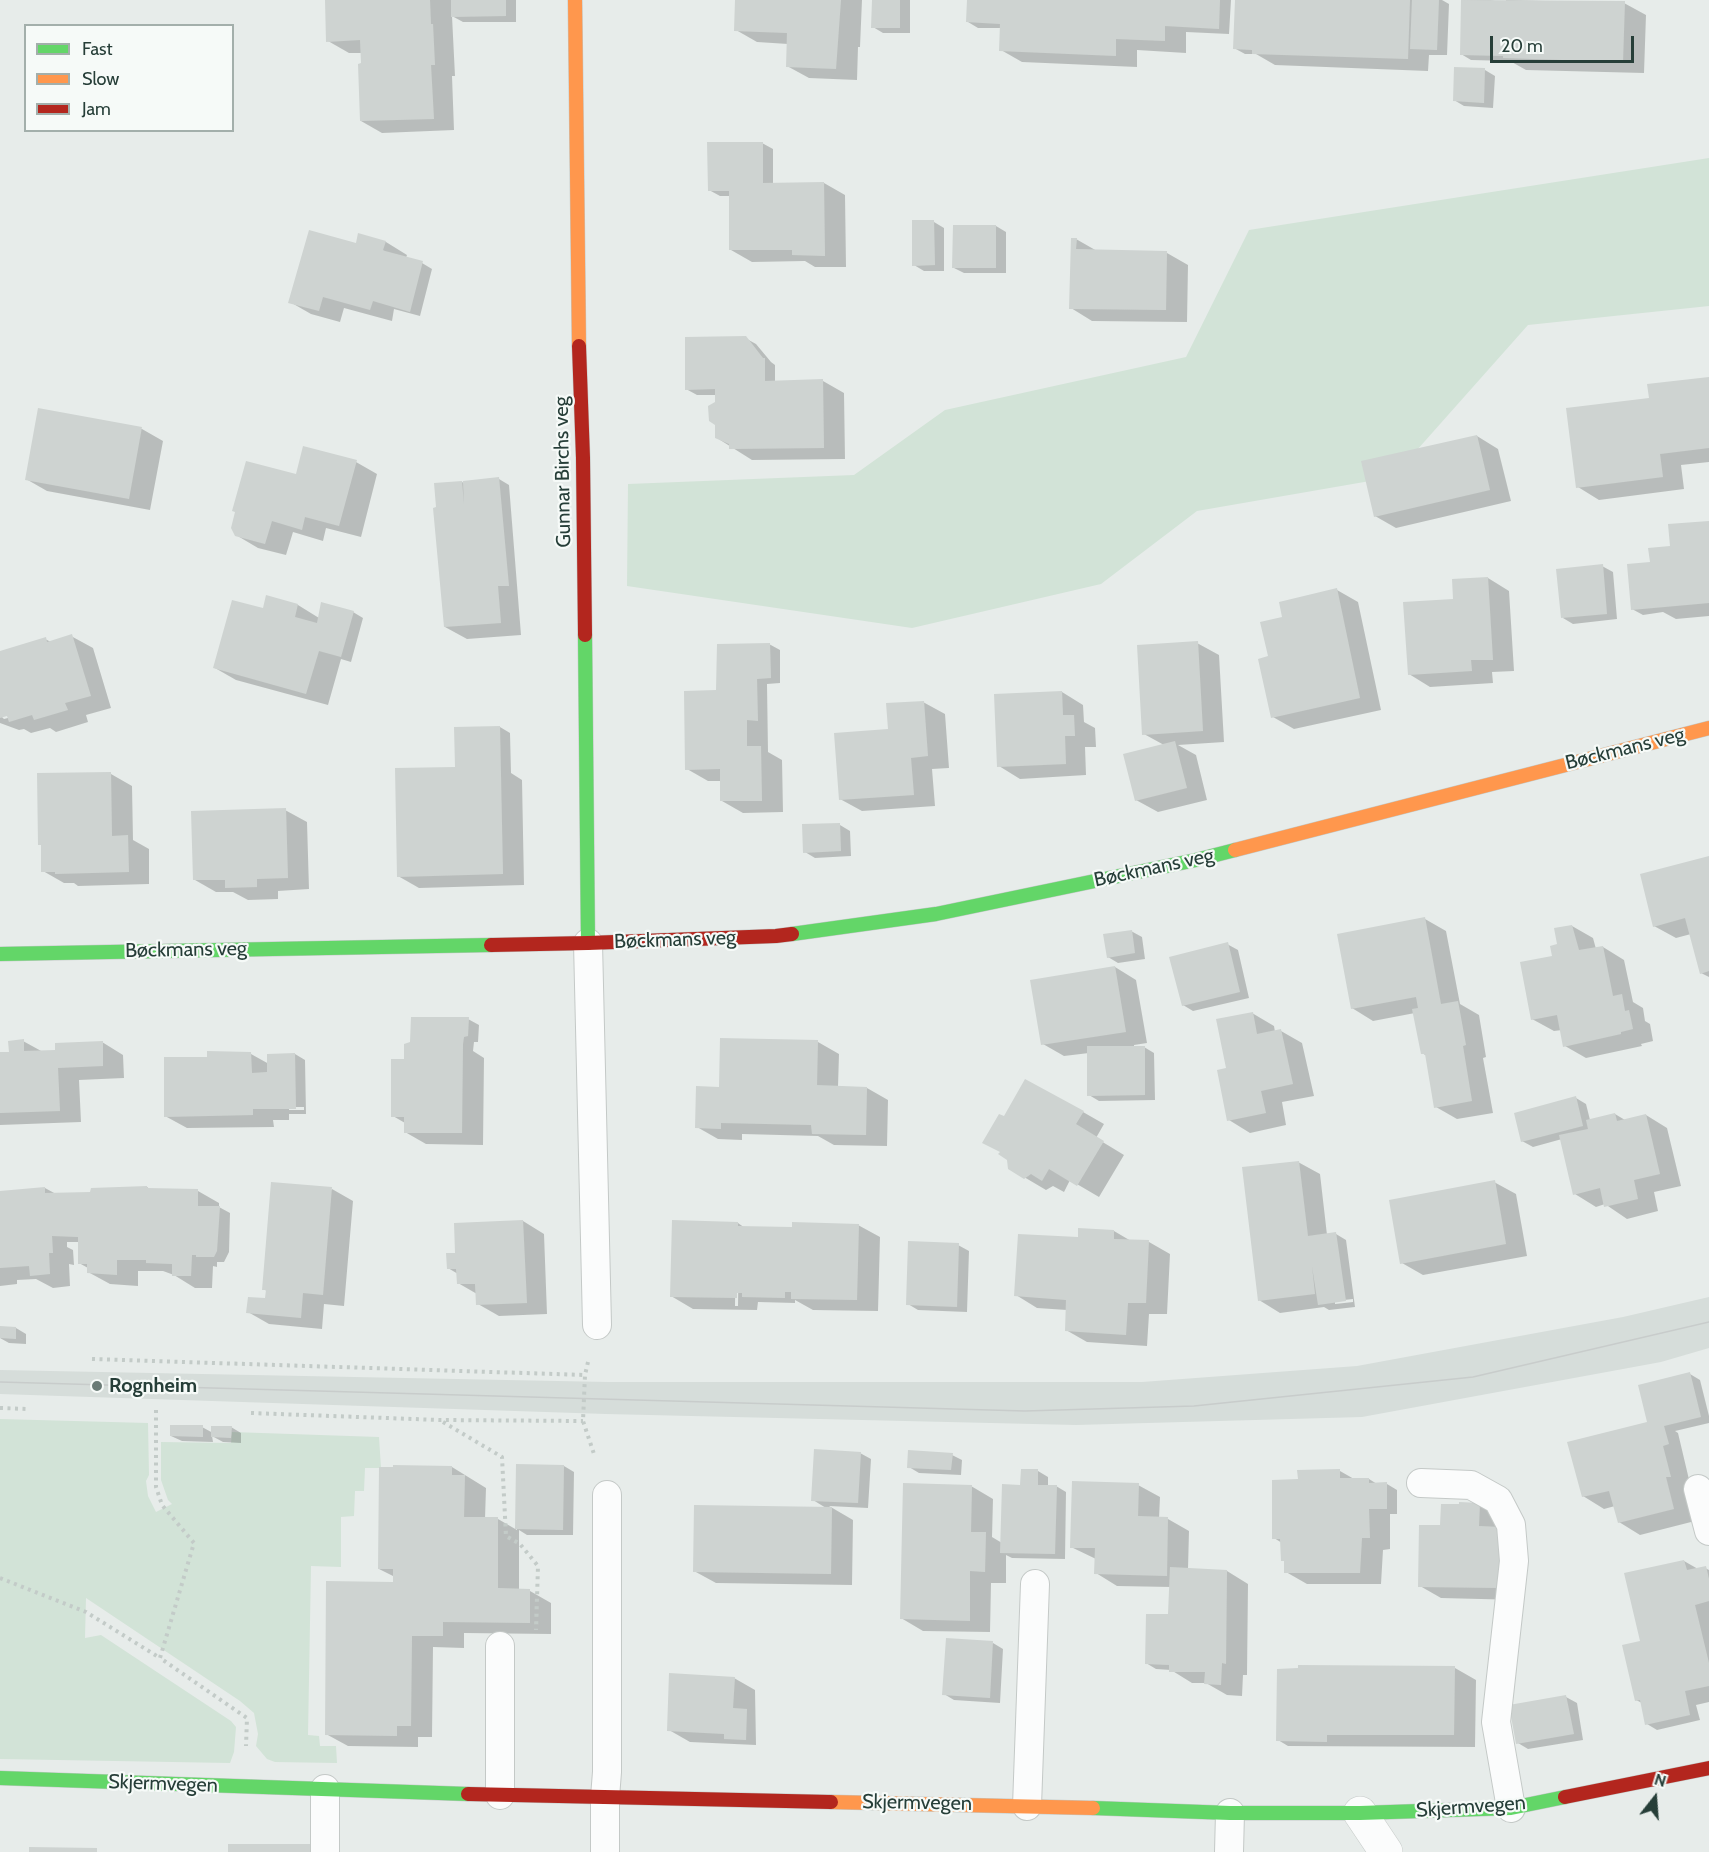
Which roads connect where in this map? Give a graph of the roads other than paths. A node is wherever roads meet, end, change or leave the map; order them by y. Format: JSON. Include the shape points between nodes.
{"nodes":[{"id":1,"x":575,"y":0,"type":"edge"},
{"id":2,"x":1709,"y":728,"type":"edge"},
{"id":3,"x":588,"y":943,"type":"junction"},
{"id":4,"x":0,"y":954,"type":"edge"},
{"id":5,"x":597,"y":1325,"type":"road end"},
{"id":6,"x":1421,"y":1483,"type":"dead end"},
{"id":7,"x":1698,"y":1489,"type":"dead end"},
{"id":8,"x":608,"y":1495,"type":"road end"},
{"id":9,"x":1709,"y":1531,"type":"edge"},
{"id":10,"x":1035,"y":1584,"type":"dead end"},
{"id":11,"x":500,"y":1646,"type":"road end"},
{"id":12,"x":1709,"y":1768,"type":"edge"},
{"id":13,"x":0,"y":1778,"type":"edge"},
{"id":14,"x":325,"y":1789,"type":"junction"},
{"id":15,"x":500,"y":1795,"type":"junction"},
{"id":16,"x":605,"y":1797,"type":"junction"},
{"id":17,"x":1028,"y":1806,"type":"junction"},
{"id":18,"x":1511,"y":1808,"type":"junction"},
{"id":19,"x":1230,"y":1813,"type":"junction"},
{"id":20,"x":1360,"y":1813,"type":"junction"},
{"id":21,"x":325,"y":1852,"type":"edge"},
{"id":22,"x":605,"y":1852,"type":"edge"},
{"id":23,"x":1229,"y":1852,"type":"edge"},
{"id":24,"x":1386,"y":1852,"type":"edge"}],
"edges":[{"from":1,"to":3,"type":"street","name":"Gunnar Birchs veg"},
{"from":2,"to":3,"type":"street","name":"Bøckmans veg","via":[[1196,860],[936,914],[776,936]]},
{"from":3,"to":4,"type":"street","name":"Bøckmans veg"},
{"from":3,"to":5,"type":"lane","name":"Bøckmans veg"},
{"from":6,"to":18,"type":"lane","via":[[1472,1485],[1498,1500],[1511,1525],[1514,1561],[1496,1722]]},
{"from":7,"to":9,"type":"lane"},
{"from":8,"to":16,"type":"lane"},
{"from":10,"to":17,"type":"lane"},
{"from":11,"to":15,"type":"lane"},
{"from":12,"to":18,"type":"street","name":"Skjermvegen"},
{"from":13,"to":14,"type":"street","name":"Skjermvegen"},
{"from":14,"to":15,"type":"street","name":"Skjermvegen"},
{"from":14,"to":21,"type":"lane"},
{"from":15,"to":16,"type":"street","name":"Skjermvegen"},
{"from":16,"to":17,"type":"street","name":"Skjermvegen"},
{"from":16,"to":22,"type":"lane"},
{"from":17,"to":19,"type":"street","name":"Skjermvegen"},
{"from":18,"to":20,"type":"street","name":"Skjermvegen"},
{"from":19,"to":20,"type":"street","name":"Skjermvegen"},
{"from":19,"to":23,"type":"lane"},
{"from":20,"to":24,"type":"street"}]}
